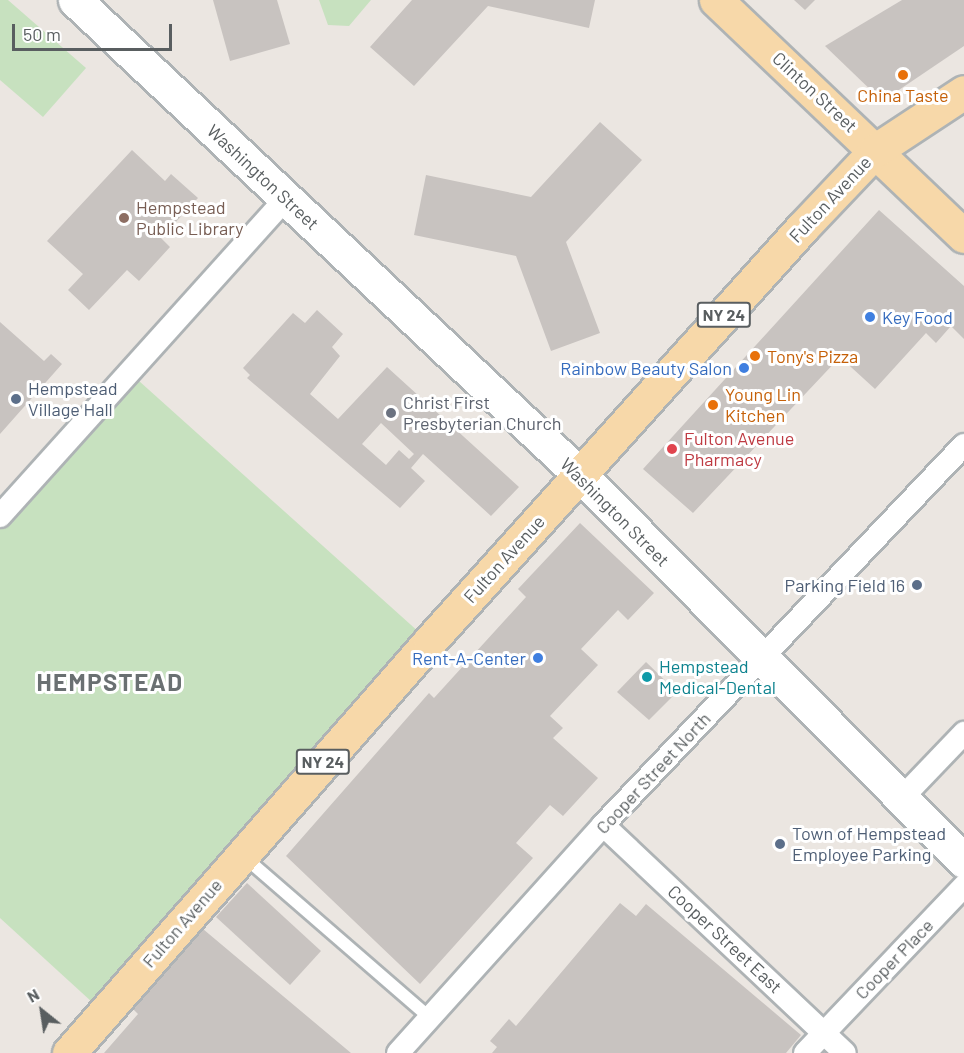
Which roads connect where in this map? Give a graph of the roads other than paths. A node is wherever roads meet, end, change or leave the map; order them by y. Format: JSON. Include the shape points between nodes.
{"nodes":[{"id":1,"x":75,"y":0,"type":"edge"},
{"id":2,"x":716,"y":0,"type":"edge"},
{"id":3,"x":964,"y":92,"type":"edge"},
{"id":4,"x":876,"y":150,"type":"junction"},
{"id":5,"x":286,"y":198,"type":"junction"},
{"id":6,"x":964,"y":236,"type":"edge"},
{"id":7,"x":964,"y":446,"type":"edge"},
{"id":8,"x":579,"y":474,"type":"junction"},
{"id":9,"x":0,"y":516,"type":"edge"},
{"id":10,"x":761,"y":659,"type":"junction"},
{"id":11,"x":964,"y":733,"type":"edge"},
{"id":12,"x":900,"y":800,"type":"junction"},
{"id":13,"x":603,"y":825,"type":"junction"},
{"id":14,"x":241,"y":854,"type":"junction"},
{"id":15,"x":964,"y":861,"type":"edge"},
{"id":16,"x":964,"y":886,"type":"edge"},
{"id":17,"x":429,"y":1018,"type":"junction"},
{"id":18,"x":824,"y":1032,"type":"junction"},
{"id":19,"x":69,"y":1053,"type":"edge"},
{"id":20,"x":398,"y":1053,"type":"edge"},
{"id":21,"x":805,"y":1053,"type":"edge"},
{"id":22,"x":845,"y":1053,"type":"edge"}],
"edges":[{"from":1,"to":5,"type":"main road","name":"Washington Street"},
{"from":2,"to":4,"type":"main road","name":"Clinton Street"},
{"from":3,"to":4,"type":"main road","name":"Fulton Avenue","number":"NY 24"},
{"from":4,"to":6,"type":"main road","name":"Clinton Street"},
{"from":4,"to":8,"type":"main road","name":"Fulton Avenue","number":"NY 24"},
{"from":5,"to":8,"type":"main road","name":"Washington Street"},
{"from":5,"to":9,"type":"street"},
{"from":7,"to":10,"type":"street","name":"Cooper Street North"},
{"from":8,"to":10,"type":"main road","name":"Washington Street"},
{"from":8,"to":14,"type":"main road","name":"Fulton Avenue","number":"NY 24"},
{"from":10,"to":12,"type":"main road","name":"Washington Street"},
{"from":10,"to":13,"type":"street","name":"Cooper Street North"},
{"from":11,"to":12,"type":"street"},
{"from":12,"to":15,"type":"main road","name":"Washington Street"},
{"from":13,"to":17,"type":"street","name":"Cooper Street North"},
{"from":13,"to":18,"type":"street","name":"Cooper Street East"},
{"from":14,"to":17,"type":"lane"},
{"from":14,"to":19,"type":"main road","name":"Fulton Avenue","number":"NY 24"},
{"from":16,"to":18,"type":"street","name":"Cooper Place"},
{"from":17,"to":20,"type":"street","name":"Cooper Street North"},
{"from":18,"to":21,"type":"street","name":"Cooper Place"},
{"from":18,"to":22,"type":"street","name":"Cooper Street East"}]}
